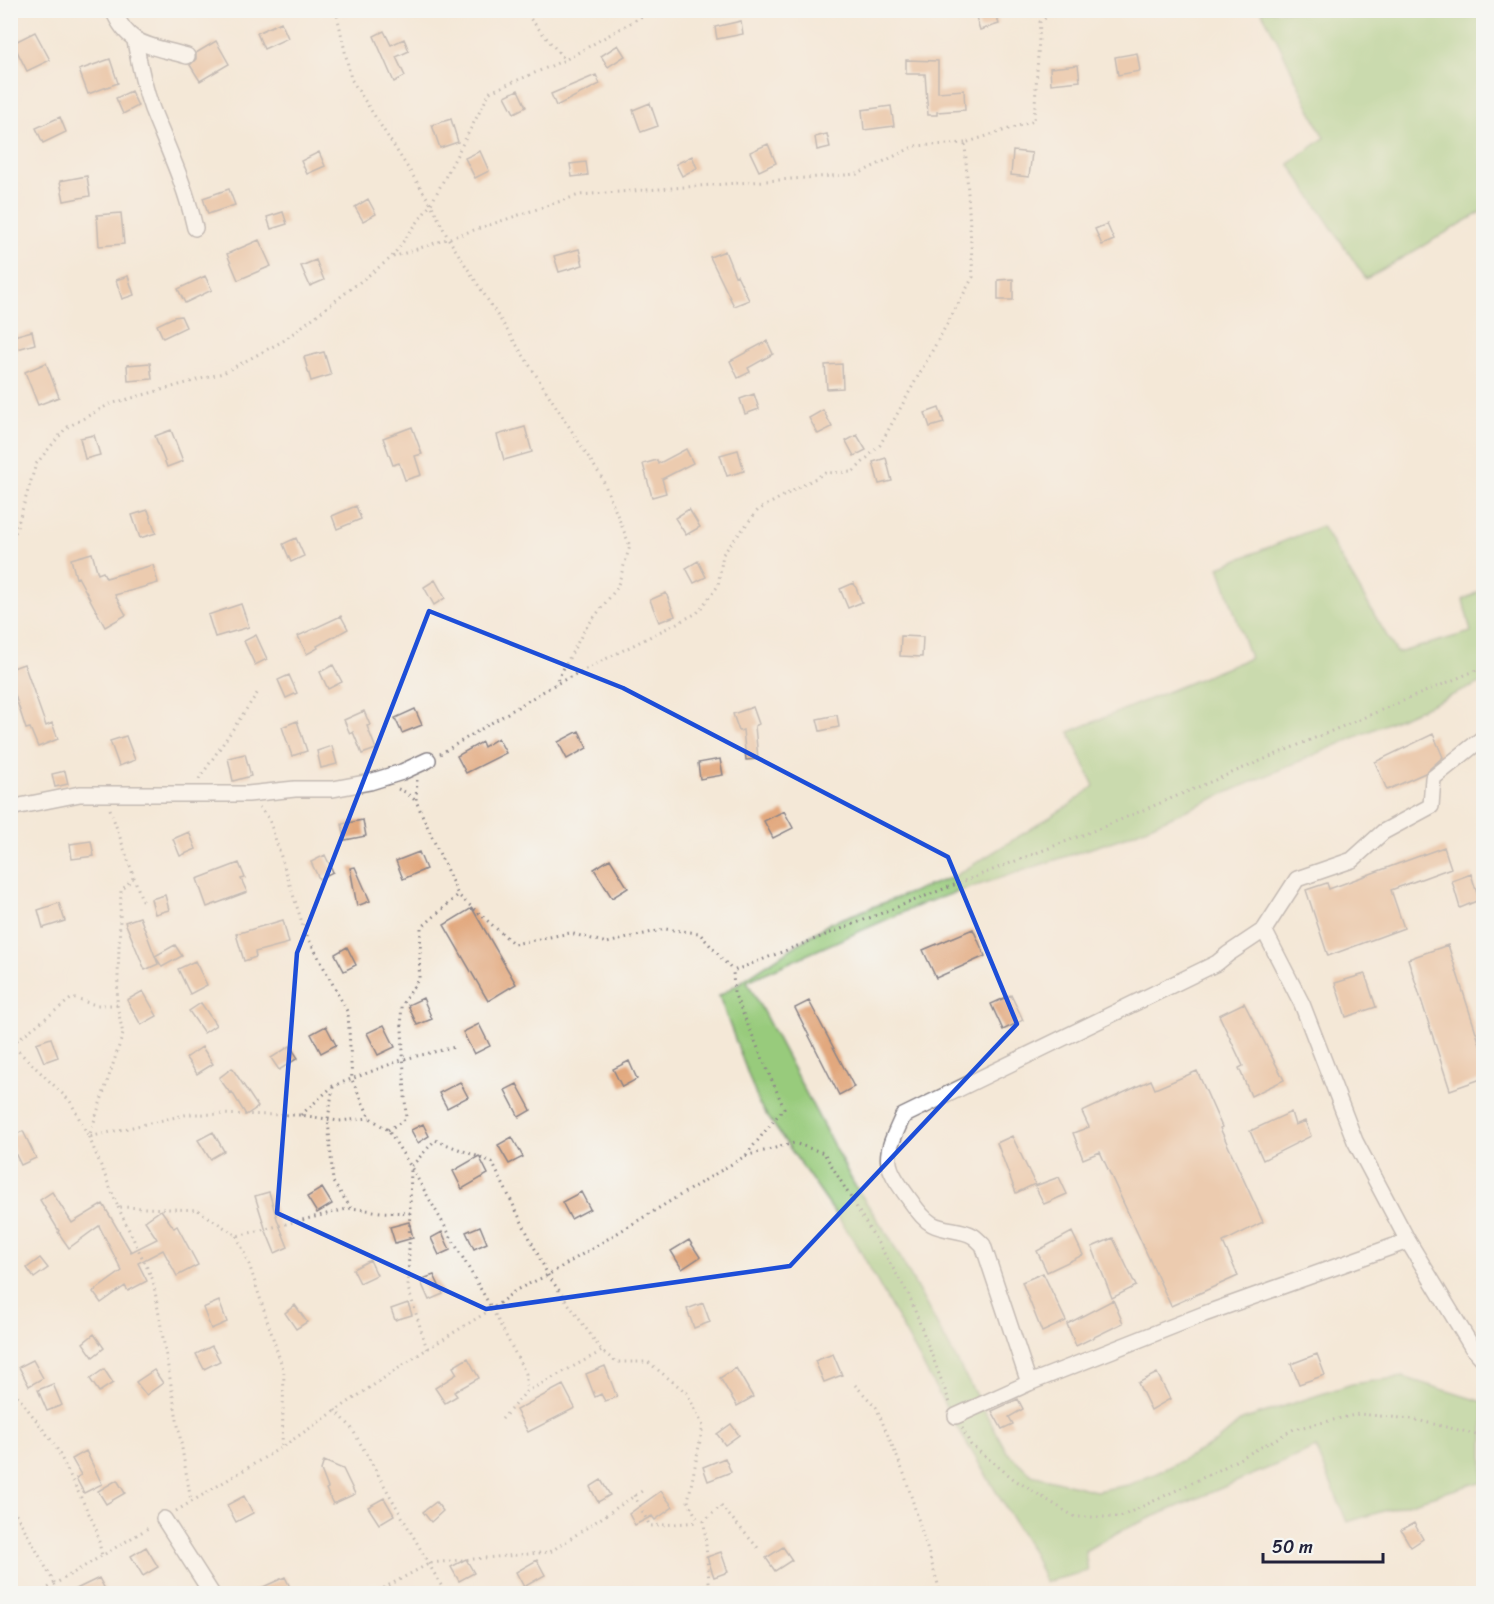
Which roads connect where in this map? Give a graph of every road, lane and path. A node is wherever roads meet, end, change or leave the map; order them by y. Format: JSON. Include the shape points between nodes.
{"nodes":[{"id":1,"x":113,"y":10,"type":"edge"},
{"id":2,"x":336,"y":10,"type":"edge"},
{"id":3,"x":523,"y":10,"type":"edge"},
{"id":4,"x":653,"y":10,"type":"edge"},
{"id":5,"x":1056,"y":10,"type":"edge"},
{"id":6,"x":135,"y":41,"type":"junction"},
{"id":7,"x":187,"y":56,"type":"dead end"},
{"id":8,"x":565,"y":60,"type":"junction"},
{"id":9,"x":965,"y":143,"type":"junction"},
{"id":10,"x":431,"y":204,"type":"junction"},
{"id":11,"x":195,"y":228,"type":"dead end"},
{"id":12,"x":448,"y":238,"type":"junction"},
{"id":13,"x":391,"y":258,"type":"junction"},
{"id":14,"x":10,"y":550,"type":"edge"},
{"id":15,"x":1484,"y":667,"type":"edge"},
{"id":16,"x":554,"y":685,"type":"junction"},
{"id":17,"x":258,"y":692,"type":"dead end"},
{"id":18,"x":10,"y":710,"type":"edge"},
{"id":19,"x":10,"y":726,"type":"edge"},
{"id":20,"x":1484,"y":737,"type":"edge"},
{"id":21,"x":428,"y":760,"type":"junction"},
{"id":22,"x":105,"y":793,"type":"junction"},
{"id":23,"x":248,"y":794,"type":"junction"},
{"id":24,"x":187,"y":795,"type":"junction"},
{"id":25,"x":10,"y":808,"type":"edge"},
{"id":26,"x":133,"y":878,"type":"junction"},
{"id":27,"x":458,"y":895,"type":"junction"},
{"id":28,"x":143,"y":903,"type":"dead end"},
{"id":29,"x":1264,"y":930,"type":"junction"},
{"id":30,"x":733,"y":971,"type":"junction"},
{"id":31,"x":117,"y":1005,"type":"junction"},
{"id":32,"x":11,"y":1044,"type":"edge"},
{"id":33,"x":455,"y":1047,"type":"dead end"},
{"id":34,"x":404,"y":1059,"type":"junction"},
{"id":35,"x":352,"y":1080,"type":"junction"},
{"id":36,"x":333,"y":1086,"type":"junction"},
{"id":37,"x":301,"y":1115,"type":"junction"},
{"id":38,"x":370,"y":1118,"type":"junction"},
{"id":39,"x":328,"y":1119,"type":"junction"},
{"id":40,"x":388,"y":1130,"type":"junction"},
{"id":41,"x":89,"y":1137,"type":"junction"},
{"id":42,"x":745,"y":1156,"type":"junction"},
{"id":43,"x":411,"y":1167,"type":"junction"},
{"id":44,"x":118,"y":1207,"type":"junction"},
{"id":45,"x":351,"y":1208,"type":"junction"},
{"id":46,"x":410,"y":1213,"type":"junction"},
{"id":47,"x":237,"y":1236,"type":"junction"},
{"id":48,"x":1408,"y":1241,"type":"junction"},
{"id":49,"x":548,"y":1275,"type":"junction"},
{"id":50,"x":492,"y":1309,"type":"junction"},
{"id":51,"x":427,"y":1349,"type":"junction"},
{"id":52,"x":602,"y":1351,"type":"junction"},
{"id":53,"x":1484,"y":1360,"type":"edge"},
{"id":54,"x":1029,"y":1383,"type":"junction"},
{"id":55,"x":855,"y":1385,"type":"dead end"},
{"id":56,"x":10,"y":1386,"type":"edge"},
{"id":57,"x":526,"y":1392,"type":"junction"},
{"id":58,"x":335,"y":1410,"type":"junction"},
{"id":59,"x":956,"y":1416,"type":"junction"},
{"id":60,"x":501,"y":1419,"type":"dead end"},
{"id":61,"x":1484,"y":1436,"type":"edge"},
{"id":62,"x":282,"y":1447,"type":"junction"},
{"id":63,"x":642,"y":1491,"type":"dead end"},
{"id":64,"x":634,"y":1495,"type":"junction"},
{"id":65,"x":191,"y":1501,"type":"junction"},
{"id":66,"x":10,"y":1503,"type":"edge"},
{"id":67,"x":164,"y":1519,"type":"junction"},
{"id":68,"x":704,"y":1521,"type":"junction"},
{"id":69,"x":699,"y":1522,"type":"junction"},
{"id":70,"x":759,"y":1550,"type":"dead end"},
{"id":71,"x":102,"y":1556,"type":"junction"},
{"id":72,"x":430,"y":1563,"type":"junction"},
{"id":73,"x":55,"y":1584,"type":"junction"},
{"id":74,"x":38,"y":1593,"type":"edge"},
{"id":75,"x":212,"y":1593,"type":"edge"},
{"id":76,"x":373,"y":1593,"type":"edge"},
{"id":77,"x":446,"y":1593,"type":"edge"},
{"id":78,"x":710,"y":1593,"type":"edge"},
{"id":79,"x":934,"y":1593,"type":"edge"},
{"id":80,"x":940,"y":1593,"type":"edge"}],
"edges":[{"from":1,"to":6,"type":"street","via":[[124,31]]},
{"from":2,"to":10,"type":"path","via":[[351,79]]},
{"from":3,"to":8,"type":"path"},
{"from":4,"to":8,"type":"path"},
{"from":5,"to":9,"type":"path","via":[[1040,21],[1034,122]]},
{"from":6,"to":7,"type":"street"},
{"from":6,"to":11,"type":"street","via":[[152,107],[188,196]]},
{"from":8,"to":10,"type":"path","via":[[490,92]]},
{"from":9,"to":12,"type":"path","via":[[915,146],[858,174],[579,195]]},
{"from":9,"to":16,"type":"path","via":[[973,277],[880,445],[854,472],[825,473],[758,510],[723,554],[718,586],[697,614]]},
{"from":10,"to":12,"type":"path"},
{"from":10,"to":13,"type":"path"},
{"from":12,"to":13,"type":"path"},
{"from":12,"to":16,"type":"path","via":[[602,478],[630,546],[617,588],[585,629]]},
{"from":13,"to":14,"type":"path","via":[[283,341],[223,373],[110,404],[66,428],[36,464]]},
{"from":15,"to":30,"type":"path","via":[[1103,827]]},
{"from":16,"to":21,"type":"path"},
{"from":17,"to":24,"type":"path"},
{"from":18,"to":19,"type":"path"},
{"from":20,"to":29,"type":"street","via":[[1433,778],[1431,806],[1383,832],[1352,860],[1297,879]]},
{"from":21,"to":23,"type":"street","via":[[352,786]]},
{"from":21,"to":27,"type":"path","via":[[418,777],[416,801]]},
{"from":22,"to":24,"type":"street"},
{"from":22,"to":25,"type":"street"},
{"from":22,"to":26,"type":"path"},
{"from":23,"to":24,"type":"street"},
{"from":23,"to":35,"type":"path","via":[[269,819],[305,932],[348,1013]]},
{"from":26,"to":28,"type":"path"},
{"from":26,"to":31,"type":"path","via":[[121,891]]},
{"from":27,"to":30,"type":"path","via":[[514,944],[570,933],[607,943],[665,929],[676,930],[699,933]]},
{"from":27,"to":34,"type":"path","via":[[421,928],[419,978],[401,1006]]},
{"from":29,"to":48,"type":"street","via":[[1302,1004],[1355,1141]]},
{"from":29,"to":54,"type":"street","via":[[1217,963],[903,1116],[889,1148],[892,1177],[930,1223],[971,1235],[983,1245]]},
{"from":30,"to":42,"type":"path","via":[[734,993],[784,1108]]},
{"from":31,"to":32,"type":"path","via":[[96,1005],[72,998]]},
{"from":31,"to":41,"type":"path","via":[[123,1034]]},
{"from":32,"to":41,"type":"path","via":[[70,1101]]},
{"from":33,"to":34,"type":"path"},
{"from":34,"to":35,"type":"path"},
{"from":34,"to":40,"type":"path","via":[[406,1119]]},
{"from":35,"to":36,"type":"path"},
{"from":35,"to":38,"type":"path"},
{"from":36,"to":37,"type":"path"},
{"from":36,"to":39,"type":"path"},
{"from":37,"to":39,"type":"path"},
{"from":37,"to":41,"type":"path","via":[[189,1114]]},
{"from":38,"to":39,"type":"path"},
{"from":38,"to":40,"type":"path"},
{"from":39,"to":45,"type":"path","via":[[333,1182]]},
{"from":40,"to":43,"type":"path"},
{"from":41,"to":44,"type":"path"},
{"from":42,"to":49,"type":"path"},
{"from":42,"to":59,"type":"path","via":[[794,1143],[824,1153],[909,1295]]},
{"from":43,"to":46,"type":"path"},
{"from":43,"to":49,"type":"path","via":[[435,1140],[492,1162]]},
{"from":43,"to":50,"type":"path"},
{"from":44,"to":47,"type":"path","via":[[198,1210]]},
{"from":44,"to":65,"type":"path","via":[[153,1280]]},
{"from":45,"to":46,"type":"path"},
{"from":45,"to":47,"type":"path"},
{"from":46,"to":51,"type":"path","via":[[408,1288]]},
{"from":47,"to":62,"type":"path","via":[[284,1372]]},
{"from":48,"to":53,"type":"street","via":[[1472,1347]]},
{"from":48,"to":54,"type":"street","via":[[1204,1314]]},
{"from":49,"to":50,"type":"path","via":[[516,1290]]},
{"from":49,"to":52,"type":"path"},
{"from":50,"to":51,"type":"path"},
{"from":50,"to":57,"type":"path","via":[[526,1374]]},
{"from":51,"to":58,"type":"path"},
{"from":52,"to":57,"type":"path"},
{"from":52,"to":69,"type":"path","via":[[616,1362],[648,1362],[687,1393],[703,1426],[688,1501]]},
{"from":54,"to":59,"type":"street"},
{"from":55,"to":80,"type":"path","via":[[876,1407],[905,1476]]},
{"from":56,"to":71,"type":"path","via":[[55,1445],[96,1528]]},
{"from":57,"to":60,"type":"path"},
{"from":58,"to":62,"type":"path"},
{"from":58,"to":72,"type":"path","via":[[351,1427]]},
{"from":59,"to":61,"type":"path","via":[[971,1445],[1015,1480],[1075,1517],[1120,1518],[1294,1429],[1359,1414],[1412,1419]]},
{"from":62,"to":65,"type":"path"},
{"from":63,"to":64,"type":"path"},
{"from":64,"to":69,"type":"path","via":[[650,1526]]},
{"from":64,"to":72,"type":"path","via":[[550,1552]]},
{"from":65,"to":67,"type":"path"},
{"from":66,"to":73,"type":"path"},
{"from":67,"to":71,"type":"path"},
{"from":67,"to":75,"type":"street"},
{"from":68,"to":69,"type":"path"},
{"from":68,"to":70,"type":"path","via":[[721,1506]]},
{"from":68,"to":78,"type":"path"},
{"from":71,"to":73,"type":"path"},
{"from":72,"to":76,"type":"path"},
{"from":72,"to":77,"type":"path"},
{"from":73,"to":74,"type":"path"},
{"from":79,"to":80,"type":"path"}]}
